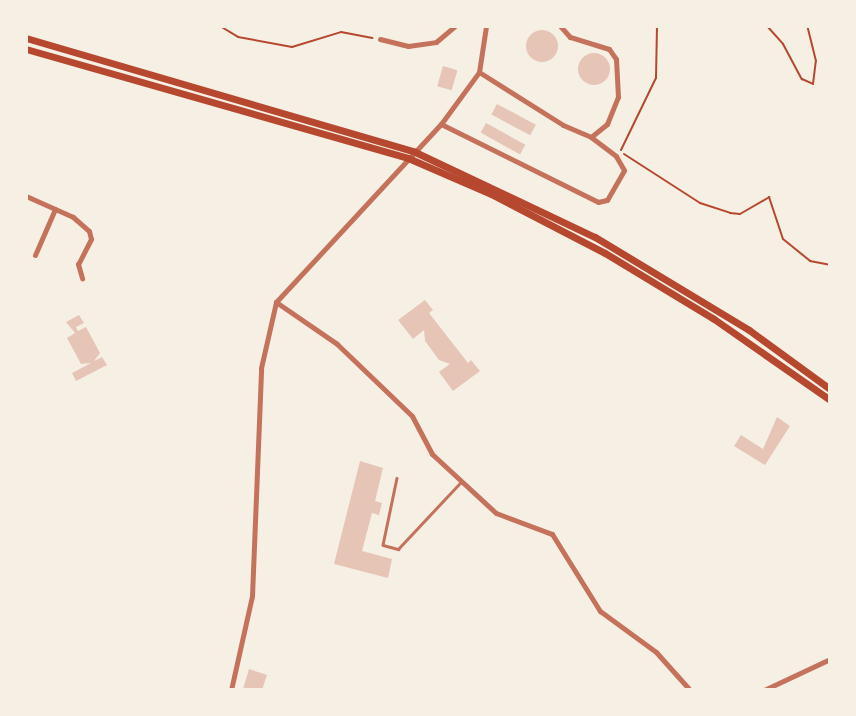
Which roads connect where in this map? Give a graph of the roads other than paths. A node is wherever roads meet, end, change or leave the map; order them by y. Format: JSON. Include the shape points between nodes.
{"nodes":[{"id":1,"x":455,"y":26,"type":"edge"},
{"id":2,"x":486,"y":26,"type":"edge"},
{"id":3,"x":560,"y":26,"type":"edge"},
{"id":4,"x":26,"y":38,"type":"edge"},
{"id":5,"x":380,"y":39,"type":"road end"},
{"id":6,"x":26,"y":49,"type":"edge"},
{"id":7,"x":479,"y":72,"type":"junction"},
{"id":8,"x":441,"y":124,"type":"junction"},
{"id":9,"x":591,"y":136,"type":"junction"},
{"id":10,"x":412,"y":155,"type":"junction"},
{"id":11,"x":26,"y":196,"type":"edge"},
{"id":12,"x":55,"y":208,"type":"junction"},
{"id":13,"x":35,"y":255,"type":"dead end"},
{"id":14,"x":82,"y":278,"type":"dead end"},
{"id":15,"x":276,"y":302,"type":"junction"},
{"id":16,"x":830,"y":389,"type":"edge"},
{"id":17,"x":830,"y":400,"type":"edge"},
{"id":18,"x":397,"y":478,"type":"dead end"},
{"id":19,"x":462,"y":481,"type":"junction"},
{"id":20,"x":830,"y":659,"type":"edge"},
{"id":21,"x":688,"y":689,"type":"edge"},
{"id":22,"x":231,"y":690,"type":"edge"},
{"id":23,"x":764,"y":690,"type":"edge"}],
"edges":[{"from":1,"to":5,"type":"street","via":[[436,42],[408,46]]},
{"from":2,"to":7,"type":"street"},
{"from":3,"to":9,"type":"street","via":[[570,37],[609,49],[616,59],[618,97],[607,124]]},
{"from":4,"to":10,"type":"main road"},
{"from":6,"to":10,"type":"main road"},
{"from":7,"to":8,"type":"street"},
{"from":7,"to":9,"type":"street","via":[[580,135]]},
{"from":8,"to":9,"type":"street","via":[[598,202],[607,200],[624,170],[616,156]]},
{"from":8,"to":10,"type":"street"},
{"from":10,"to":15,"type":"street"},
{"from":10,"to":16,"type":"main road","via":[[595,237],[749,330]]},
{"from":10,"to":17,"type":"main road","via":[[605,253],[758,347]]},
{"from":11,"to":12,"type":"street"},
{"from":12,"to":13,"type":"street"},
{"from":12,"to":14,"type":"street","via":[[89,231],[91,239],[78,264]]},
{"from":15,"to":19,"type":"street","via":[[337,344],[412,416],[432,454]]},
{"from":15,"to":22,"type":"street","via":[[261,368],[252,596]]},
{"from":18,"to":19,"type":"lane","via":[[383,545],[398,549]]},
{"from":19,"to":21,"type":"street","via":[[496,513],[552,534],[600,611],[656,652]]},
{"from":20,"to":23,"type":"street"}]}
